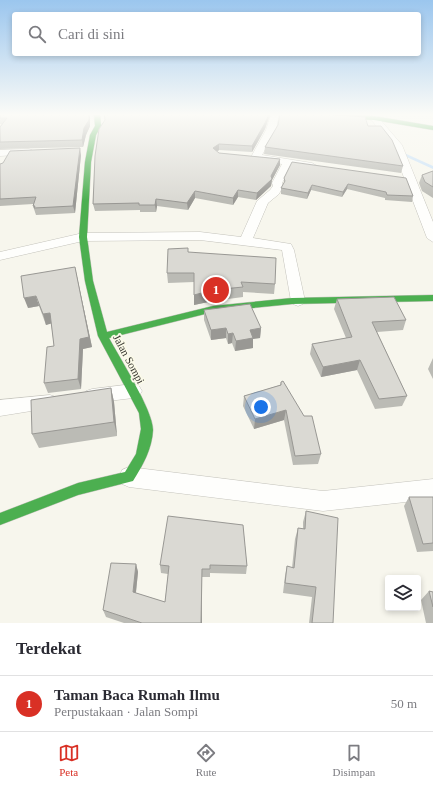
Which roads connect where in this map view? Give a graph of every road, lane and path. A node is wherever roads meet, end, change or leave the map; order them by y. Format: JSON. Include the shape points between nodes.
{"nodes":[{"id":1,"x":91,"y":143,"type":"edge"},
{"id":2,"x":264,"y":143,"type":"edge"},
{"id":3,"x":396,"y":143,"type":"edge"},
{"id":4,"x":77,"y":151,"type":"edge"},
{"id":5,"x":90,"y":151,"type":"junction"},
{"id":6,"x":37,"y":152,"type":"edge"},
{"id":7,"x":4,"y":156,"type":"edge"},
{"id":8,"x":242,"y":156,"type":"edge"},
{"id":9,"x":256,"y":157,"type":"junction"},
{"id":10,"x":288,"y":162,"type":"junction"},
{"id":11,"x":319,"y":167,"type":"edge"},
{"id":12,"x":395,"y":177,"type":"edge"},
{"id":13,"x":410,"y":179,"type":"junction"},
{"id":14,"x":83,"y":237,"type":"junction"},
{"id":15,"x":433,"y":238,"type":"edge"},
{"id":16,"x":245,"y":241,"type":"junction"},
{"id":17,"x":0,"y":256,"type":"edge"},
{"id":18,"x":433,"y":298,"type":"edge"},
{"id":19,"x":298,"y":301,"type":"junction"},
{"id":20,"x":103,"y":336,"type":"junction"},
{"id":21,"x":133,"y":391,"type":"junction"},
{"id":22,"x":0,"y":408,"type":"edge"},
{"id":23,"x":129,"y":477,"type":"junction"},
{"id":24,"x":433,"y":489,"type":"edge"},
{"id":25,"x":0,"y":519,"type":"edge"}],
"edges":[{"from":1,"to":5,"type":"street","name":"Jalan Sompi"},
{"from":2,"to":9,"type":"street"},
{"from":3,"to":13,"type":"street"},
{"from":4,"to":5,"type":"street"},
{"from":5,"to":14,"type":"street","name":"Jalan Sompi"},
{"from":6,"to":7,"type":"street"},
{"from":8,"to":9,"type":"street"},
{"from":9,"to":10,"type":"street"},
{"from":10,"to":11,"type":"street"},
{"from":10,"to":16,"type":"street","via":[[275,192],[263,201]]},
{"from":12,"to":13,"type":"street"},
{"from":13,"to":15,"type":"street"},
{"from":14,"to":16,"type":"street","via":[[193,236]]},
{"from":14,"to":17,"type":"street"},
{"from":14,"to":20,"type":"street","name":"Jalan Sompi","via":[[89,281]]},
{"from":16,"to":19,"type":"street","via":[[288,250]]},
{"from":18,"to":19,"type":"street"},
{"from":19,"to":20,"type":"street","via":[[213,309]]},
{"from":20,"to":21,"type":"street","name":"Jalan Sompi"},
{"from":21,"to":22,"type":"street"},
{"from":21,"to":23,"type":"street","name":"Jalan Sompi","via":[[144,412],[147,429],[142,455]]},
{"from":23,"to":24,"type":"street","via":[[323,501]]},
{"from":23,"to":25,"type":"street","via":[[78,489]]}]}
